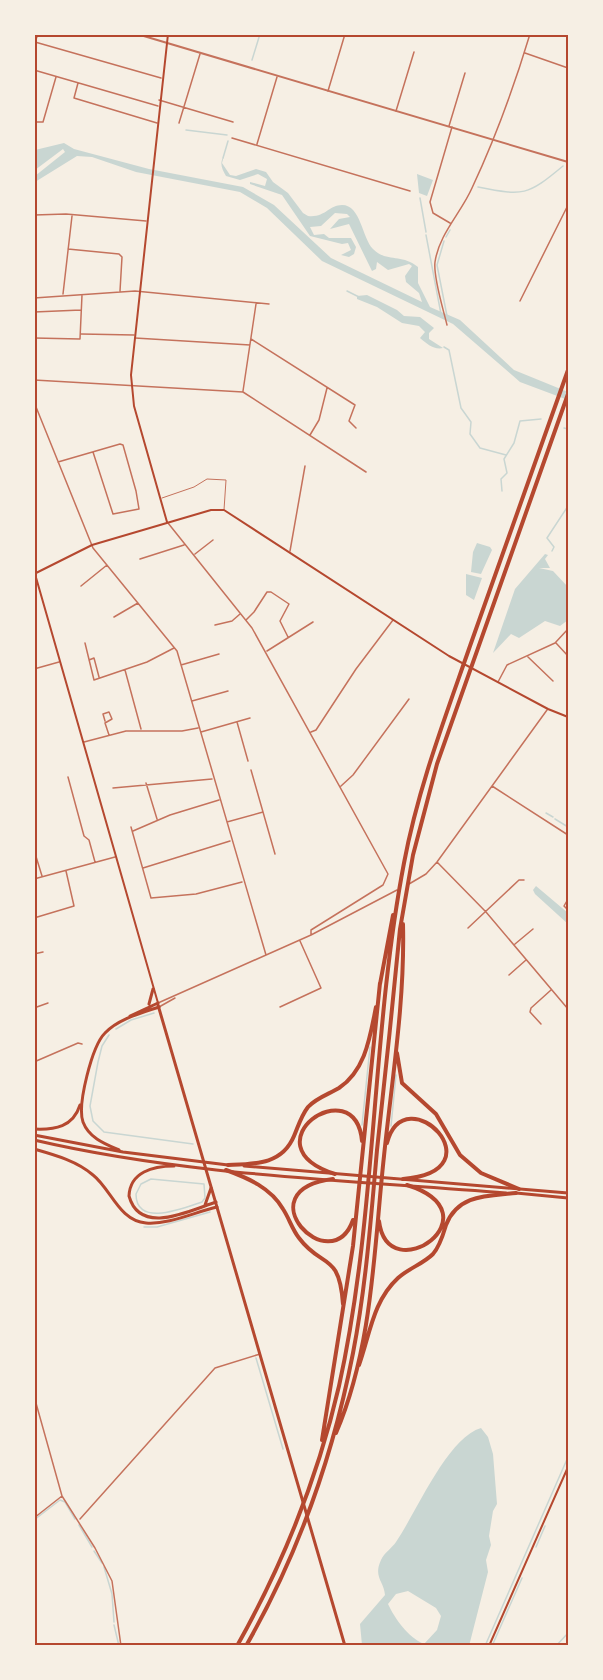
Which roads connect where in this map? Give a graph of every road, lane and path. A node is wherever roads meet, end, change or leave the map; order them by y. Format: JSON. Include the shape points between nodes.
{"nodes":[{"id":1,"x":38,"y":34,"type":"edge"},
{"id":2,"x":137,"y":34,"type":"edge"},
{"id":3,"x":168,"y":34,"type":"edge"},
{"id":4,"x":345,"y":34,"type":"edge"},
{"id":5,"x":530,"y":34,"type":"edge"},
{"id":6,"x":166,"y":43,"type":"junction"},
{"id":7,"x":35,"y":44,"type":"edge"},
{"id":8,"x":414,"y":52,"type":"dead end"},
{"id":9,"x":200,"y":53,"type":"junction"},
{"id":10,"x":524,"y":53,"type":"junction"},
{"id":11,"x":568,"y":68,"type":"edge"},
{"id":12,"x":34,"y":70,"type":"edge"},
{"id":13,"x":465,"y":73,"type":"dead end"},
{"id":14,"x":57,"y":76,"type":"junction"},
{"id":15,"x":277,"y":76,"type":"junction"},
{"id":16,"x":161,"y":78,"type":"junction"},
{"id":17,"x":78,"y":83,"type":"junction"},
{"id":18,"x":328,"y":91,"type":"junction"},
{"id":19,"x":159,"y":100,"type":"junction"},
{"id":20,"x":159,"y":106,"type":"junction"},
{"id":21,"x":184,"y":107,"type":"junction"},
{"id":22,"x":396,"y":111,"type":"junction"},
{"id":23,"x":34,"y":122,"type":"edge"},
{"id":24,"x":233,"y":122,"type":"dead end"},
{"id":25,"x":157,"y":123,"type":"junction"},
{"id":26,"x":179,"y":123,"type":"dead end"},
{"id":27,"x":450,"y":127,"type":"junction"},
{"id":28,"x":232,"y":138,"type":"dead end"},
{"id":29,"x":493,"y":139,"type":"junction"},
{"id":30,"x":256,"y":145,"type":"junction"},
{"id":31,"x":568,"y":162,"type":"edge"},
{"id":32,"x":410,"y":191,"type":"dead end"},
{"id":33,"x":568,"y":205,"type":"edge"},
{"id":34,"x":35,"y":215,"type":"edge"},
{"id":35,"x":72,"y":215,"type":"junction"},
{"id":36,"x":146,"y":221,"type":"junction"},
{"id":37,"x":451,"y":224,"type":"junction"},
{"id":38,"x":34,"y":228,"type":"edge"},
{"id":39,"x":68,"y":249,"type":"junction"},
{"id":40,"x":139,"y":291,"type":"junction"},
{"id":41,"x":120,"y":292,"type":"junction"},
{"id":42,"x":82,"y":294,"type":"junction"},
{"id":43,"x":63,"y":296,"type":"junction"},
{"id":44,"x":34,"y":298,"type":"edge"},
{"id":45,"x":520,"y":301,"type":"dead end"},
{"id":46,"x":256,"y":303,"type":"junction"},
{"id":47,"x":269,"y":304,"type":"dead end"},
{"id":48,"x":81,"y":310,"type":"junction"},
{"id":49,"x":34,"y":312,"type":"edge"},
{"id":50,"x":447,"y":324,"type":"dead end"},
{"id":51,"x":80,"y":334,"type":"junction"},
{"id":52,"x":134,"y":336,"type":"junction"},
{"id":53,"x":34,"y":338,"type":"edge"},
{"id":54,"x":252,"y":339,"type":"junction"},
{"id":55,"x":250,"y":345,"type":"junction"},
{"id":56,"x":568,"y":370,"type":"edge"},
{"id":57,"x":34,"y":380,"type":"edge"},
{"id":58,"x":131,"y":386,"type":"junction"},
{"id":59,"x":327,"y":387,"type":"junction"},
{"id":60,"x":243,"y":392,"type":"junction"},
{"id":61,"x":568,"y":394,"type":"edge"},
{"id":62,"x":34,"y":402,"type":"edge"},
{"id":63,"x":356,"y":428,"type":"dead end"},
{"id":64,"x":310,"y":435,"type":"junction"},
{"id":65,"x":93,"y":452,"type":"junction"},
{"id":66,"x":58,"y":462,"type":"junction"},
{"id":67,"x":305,"y":466,"type":"dead end"},
{"id":68,"x":366,"y":472,"type":"dead end"},
{"id":69,"x":160,"y":498,"type":"junction"},
{"id":70,"x":224,"y":510,"type":"junction"},
{"id":71,"x":167,"y":522,"type":"junction"},
{"id":72,"x":213,"y":540,"type":"dead end"},
{"id":73,"x":92,"y":544,"type":"junction"},
{"id":74,"x":185,"y":545,"type":"junction"},
{"id":75,"x":290,"y":551,"type":"junction"},
{"id":76,"x":194,"y":555,"type":"junction"},
{"id":77,"x":140,"y":559,"type":"dead end"},
{"id":78,"x":107,"y":565,"type":"junction"},
{"id":79,"x":35,"y":574,"type":"edge"},
{"id":80,"x":81,"y":586,"type":"dead end"},
{"id":81,"x":138,"y":602,"type":"junction"},
{"id":82,"x":241,"y":614,"type":"junction"},
{"id":83,"x":114,"y":617,"type":"dead end"},
{"id":84,"x":246,"y":620,"type":"junction"},
{"id":85,"x":393,"y":620,"type":"junction"},
{"id":86,"x":313,"y":622,"type":"dead end"},
{"id":87,"x":215,"y":625,"type":"dead end"},
{"id":88,"x":568,"y":629,"type":"edge"},
{"id":89,"x":288,"y":637,"type":"junction"},
{"id":90,"x":85,"y":643,"type":"dead end"},
{"id":91,"x":555,"y":643,"type":"junction"},
{"id":92,"x":174,"y":648,"type":"junction"},
{"id":93,"x":266,"y":652,"type":"junction"},
{"id":94,"x":219,"y":654,"type":"dead end"},
{"id":95,"x":527,"y":655,"type":"junction"},
{"id":96,"x":568,"y":657,"type":"edge"},
{"id":97,"x":89,"y":660,"type":"junction"},
{"id":98,"x":59,"y":662,"type":"junction"},
{"id":99,"x":181,"y":665,"type":"junction"},
{"id":100,"x":34,"y":669,"type":"edge"},
{"id":101,"x":125,"y":670,"type":"junction"},
{"id":102,"x":100,"y":678,"type":"junction"},
{"id":103,"x":553,"y":681,"type":"dead end"},
{"id":104,"x":497,"y":682,"type":"junction"},
{"id":105,"x":228,"y":691,"type":"dead end"},
{"id":106,"x":409,"y":699,"type":"dead end"},
{"id":107,"x":191,"y":701,"type":"junction"},
{"id":108,"x":548,"y":710,"type":"junction"},
{"id":109,"x":568,"y":717,"type":"edge"},
{"id":110,"x":250,"y":718,"type":"dead end"},
{"id":111,"x":105,"y":721,"type":"dead end"},
{"id":112,"x":237,"y":722,"type":"junction"},
{"id":113,"x":199,"y":728,"type":"junction"},
{"id":114,"x":141,"y":730,"type":"junction"},
{"id":115,"x":200,"y":733,"type":"junction"},
{"id":116,"x":310,"y":733,"type":"junction"},
{"id":117,"x":109,"y":735,"type":"junction"},
{"id":118,"x":83,"y":743,"type":"junction"},
{"id":119,"x":248,"y":761,"type":"dead end"},
{"id":120,"x":251,"y":770,"type":"dead end"},
{"id":121,"x":68,"y":777,"type":"dead end"},
{"id":122,"x":213,"y":779,"type":"junction"},
{"id":123,"x":146,"y":783,"type":"junction"},
{"id":124,"x":340,"y":786,"type":"junction"},
{"id":125,"x":492,"y":786,"type":"junction"},
{"id":126,"x":113,"y":788,"type":"dead end"},
{"id":127,"x":219,"y":800,"type":"junction"},
{"id":128,"x":263,"y":812,"type":"junction"},
{"id":129,"x":158,"y":820,"type":"junction"},
{"id":130,"x":226,"y":823,"type":"junction"},
{"id":131,"x":131,"y":826,"type":"dead end"},
{"id":132,"x":132,"y":832,"type":"junction"},
{"id":133,"x":568,"y":835,"type":"edge"},
{"id":134,"x":231,"y":840,"type":"junction"},
{"id":135,"x":34,"y":850,"type":"edge"},
{"id":136,"x":276,"y":854,"type":"dead end"},
{"id":137,"x":116,"y":857,"type":"junction"},
{"id":138,"x":95,"y":862,"type":"junction"},
{"id":139,"x":437,"y":862,"type":"junction"},
{"id":140,"x":142,"y":868,"type":"junction"},
{"id":141,"x":65,"y":870,"type":"junction"},
{"id":142,"x":42,"y":876,"type":"junction"},
{"id":143,"x":34,"y":879,"type":"edge"},
{"id":144,"x":524,"y":880,"type":"dead end"},
{"id":145,"x":243,"y":882,"type":"junction"},
{"id":146,"x":568,"y":899,"type":"edge"},
{"id":147,"x":397,"y":904,"type":"junction"},
{"id":148,"x":568,"y":910,"type":"edge"},
{"id":149,"x":486,"y":912,"type":"junction"},
{"id":150,"x":403,"y":915,"type":"junction"},
{"id":151,"x":34,"y":918,"type":"edge"},
{"id":152,"x":468,"y":928,"type":"dead end"},
{"id":153,"x":533,"y":929,"type":"dead end"},
{"id":154,"x":311,"y":935,"type":"junction"},
{"id":155,"x":299,"y":940,"type":"junction"},
{"id":156,"x":514,"y":945,"type":"junction"},
{"id":157,"x":43,"y":952,"type":"dead end"},
{"id":158,"x":34,"y":954,"type":"edge"},
{"id":159,"x":266,"y":955,"type":"junction"},
{"id":160,"x":526,"y":960,"type":"junction"},
{"id":161,"x":509,"y":975,"type":"dead end"},
{"id":162,"x":380,"y":983,"type":"junction"},
{"id":163,"x":153,"y":989,"type":"junction"},
{"id":164,"x":552,"y":990,"type":"junction"},
{"id":165,"x":178,"y":996,"type":"junction"},
{"id":166,"x":158,"y":1003,"type":"junction"},
{"id":167,"x":48,"y":1004,"type":"dead end"},
{"id":168,"x":148,"y":1006,"type":"junction"},
{"id":169,"x":159,"y":1007,"type":"junction"},
{"id":170,"x":280,"y":1007,"type":"dead end"},
{"id":171,"x":34,"y":1008,"type":"edge"},
{"id":172,"x":568,"y":1009,"type":"edge"},
{"id":173,"x":541,"y":1024,"type":"dead end"},
{"id":174,"x":397,"y":1034,"type":"junction"},
{"id":175,"x":82,"y":1044,"type":"dead end"},
{"id":176,"x":34,"y":1062,"type":"edge"},
{"id":177,"x":34,"y":1128,"type":"edge"},
{"id":178,"x":34,"y":1135,"type":"edge"},
{"id":179,"x":34,"y":1140,"type":"edge"},
{"id":180,"x":34,"y":1149,"type":"edge"},
{"id":181,"x":123,"y":1152,"type":"junction"},
{"id":182,"x":384,"y":1156,"type":"junction"},
{"id":183,"x":362,"y":1159,"type":"junction"},
{"id":184,"x":228,"y":1165,"type":"junction"},
{"id":185,"x":188,"y":1166,"type":"junction"},
{"id":186,"x":226,"y":1170,"type":"junction"},
{"id":187,"x":335,"y":1174,"type":"junction"},
{"id":188,"x":333,"y":1179,"type":"junction"},
{"id":189,"x":402,"y":1179,"type":"junction"},
{"id":190,"x":407,"y":1185,"type":"junction"},
{"id":191,"x":211,"y":1188,"type":"junction"},
{"id":192,"x":518,"y":1191,"type":"junction"},
{"id":193,"x":568,"y":1193,"type":"edge"},
{"id":194,"x":568,"y":1198,"type":"edge"},
{"id":195,"x":379,"y":1204,"type":"junction"},
{"id":196,"x":217,"y":1205,"type":"junction"},
{"id":197,"x":204,"y":1206,"type":"junction"},
{"id":198,"x":356,"y":1208,"type":"junction"},
{"id":199,"x":342,"y":1325,"type":"junction"},
{"id":200,"x":260,"y":1354,"type":"junction"},
{"id":201,"x":356,"y":1374,"type":"junction"},
{"id":202,"x":34,"y":1396,"type":"edge"},
{"id":203,"x":330,"y":1449,"type":"junction"},
{"id":204,"x":318,"y":1461,"type":"junction"},
{"id":205,"x":568,"y":1467,"type":"edge"},
{"id":206,"x":62,"y":1496,"type":"junction"},
{"id":207,"x":34,"y":1518,"type":"edge"},
{"id":208,"x":79,"y":1520,"type":"junction"},
{"id":209,"x":121,"y":1646,"type":"edge"},
{"id":210,"x":237,"y":1646,"type":"edge"},
{"id":211,"x":246,"y":1646,"type":"edge"},
{"id":212,"x":345,"y":1646,"type":"edge"},
{"id":213,"x":489,"y":1646,"type":"edge"}],
"edges":[{"from":1,"to":7,"type":"street"},
{"from":2,"to":6,"type":"street"},
{"from":3,"to":6,"type":"main road"},
{"from":4,"to":18,"type":"street"},
{"from":5,"to":10,"type":"street"},
{"from":6,"to":9,"type":"street"},
{"from":6,"to":16,"type":"main road"},
{"from":7,"to":16,"type":"street"},
{"from":8,"to":22,"type":"street"},
{"from":9,"to":15,"type":"street"},
{"from":9,"to":21,"type":"street"},
{"from":10,"to":11,"type":"street"},
{"from":10,"to":29,"type":"street"},
{"from":12,"to":14,"type":"street"},
{"from":13,"to":27,"type":"street"},
{"from":14,"to":17,"type":"street"},
{"from":14,"to":23,"type":"street","via":[[44,122]]},
{"from":15,"to":18,"type":"street"},
{"from":15,"to":30,"type":"street"},
{"from":16,"to":19,"type":"main road"},
{"from":17,"to":20,"type":"street"},
{"from":17,"to":25,"type":"street","via":[[74,98]]},
{"from":18,"to":22,"type":"street"},
{"from":19,"to":20,"type":"main road"},
{"from":19,"to":21,"type":"street"},
{"from":20,"to":25,"type":"main road"},
{"from":21,"to":24,"type":"street"},
{"from":21,"to":26,"type":"street"},
{"from":22,"to":27,"type":"street"},
{"from":25,"to":36,"type":"main road"},
{"from":27,"to":29,"type":"street"},
{"from":27,"to":37,"type":"street","via":[[430,202],[433,213]]},
{"from":28,"to":30,"type":"street"},
{"from":29,"to":31,"type":"street"},
{"from":29,"to":37,"type":"street","via":[[472,189]]},
{"from":30,"to":32,"type":"street"},
{"from":33,"to":45,"type":"street"},
{"from":34,"to":35,"type":"street"},
{"from":34,"to":38,"type":"street"},
{"from":35,"to":36,"type":"street"},
{"from":35,"to":39,"type":"street"},
{"from":36,"to":40,"type":"main road"},
{"from":37,"to":50,"type":"street","via":[[435,260]]},
{"from":39,"to":41,"type":"street","via":[[119,254]]},
{"from":39,"to":43,"type":"street"},
{"from":40,"to":41,"type":"street"},
{"from":40,"to":46,"type":"street"},
{"from":40,"to":52,"type":"main road"},
{"from":41,"to":42,"type":"street"},
{"from":42,"to":43,"type":"street"},
{"from":42,"to":48,"type":"street"},
{"from":43,"to":44,"type":"street"},
{"from":46,"to":47,"type":"street"},
{"from":46,"to":54,"type":"street"},
{"from":48,"to":49,"type":"street"},
{"from":48,"to":51,"type":"street"},
{"from":51,"to":52,"type":"street"},
{"from":51,"to":53,"type":"street","via":[[80,339]]},
{"from":52,"to":55,"type":"street"},
{"from":52,"to":58,"type":"main road"},
{"from":54,"to":55,"type":"street"},
{"from":54,"to":59,"type":"street"},
{"from":55,"to":60,"type":"street"},
{"from":56,"to":147,"type":"highway","via":[[415,811]]},
{"from":57,"to":58,"type":"street"},
{"from":58,"to":60,"type":"street"},
{"from":58,"to":69,"type":"main road"},
{"from":59,"to":63,"type":"street","via":[[354,405],[349,421]]},
{"from":59,"to":64,"type":"street","via":[[319,420]]},
{"from":60,"to":64,"type":"street"},
{"from":61,"to":150,"type":"highway","via":[[429,792]]},
{"from":62,"to":66,"type":"street"},
{"from":64,"to":68,"type":"street"},
{"from":65,"to":65,"type":"street","via":[[124,444],[140,506],[113,514]]},
{"from":65,"to":66,"type":"street"},
{"from":66,"to":73,"type":"street"},
{"from":67,"to":75,"type":"street"},
{"from":69,"to":70,"type":"lane","via":[[202,481],[226,480]]},
{"from":69,"to":71,"type":"main road"},
{"from":70,"to":71,"type":"main road"},
{"from":70,"to":75,"type":"main road"},
{"from":71,"to":73,"type":"main road"},
{"from":71,"to":74,"type":"street"},
{"from":72,"to":76,"type":"street"},
{"from":73,"to":78,"type":"street"},
{"from":73,"to":79,"type":"main road"},
{"from":74,"to":76,"type":"street"},
{"from":74,"to":77,"type":"street"},
{"from":75,"to":85,"type":"main road"},
{"from":76,"to":82,"type":"street"},
{"from":78,"to":80,"type":"street"},
{"from":78,"to":81,"type":"street"},
{"from":79,"to":98,"type":"main road"},
{"from":81,"to":83,"type":"street"},
{"from":81,"to":92,"type":"street"},
{"from":82,"to":84,"type":"street"},
{"from":82,"to":87,"type":"street"},
{"from":84,"to":89,"type":"street","via":[[271,592],[289,604],[280,621]]},
{"from":84,"to":93,"type":"street"},
{"from":85,"to":104,"type":"main road"},
{"from":85,"to":116,"type":"street","via":[[316,730]]},
{"from":86,"to":89,"type":"street"},
{"from":88,"to":91,"type":"street"},
{"from":89,"to":93,"type":"street"},
{"from":90,"to":97,"type":"street"},
{"from":91,"to":95,"type":"street"},
{"from":91,"to":96,"type":"street"},
{"from":92,"to":99,"type":"street"},
{"from":92,"to":101,"type":"street"},
{"from":93,"to":116,"type":"street"},
{"from":94,"to":99,"type":"street"},
{"from":95,"to":103,"type":"street"},
{"from":95,"to":104,"type":"street","via":[[507,665]]},
{"from":97,"to":102,"type":"street","via":[[94,658]]},
{"from":97,"to":102,"type":"street","via":[[94,680]]},
{"from":98,"to":100,"type":"street"},
{"from":98,"to":118,"type":"main road"},
{"from":99,"to":107,"type":"street"},
{"from":101,"to":102,"type":"street"},
{"from":101,"to":114,"type":"street"},
{"from":104,"to":108,"type":"main road"},
{"from":105,"to":107,"type":"street"},
{"from":106,"to":124,"type":"street","via":[[348,782]]},
{"from":107,"to":113,"type":"street"},
{"from":108,"to":109,"type":"main road"},
{"from":108,"to":125,"type":"street"},
{"from":110,"to":112,"type":"street"},
{"from":111,"to":117,"type":"street"},
{"from":112,"to":115,"type":"street"},
{"from":112,"to":119,"type":"street"},
{"from":113,"to":114,"type":"street","via":[[182,732]]},
{"from":113,"to":115,"type":"street"},
{"from":114,"to":117,"type":"street"},
{"from":115,"to":122,"type":"street"},
{"from":116,"to":124,"type":"street"},
{"from":117,"to":118,"type":"street"},
{"from":118,"to":137,"type":"main road"},
{"from":120,"to":128,"type":"street"},
{"from":121,"to":138,"type":"street"},
{"from":122,"to":123,"type":"street"},
{"from":122,"to":127,"type":"street"},
{"from":123,"to":126,"type":"street"},
{"from":123,"to":129,"type":"street"},
{"from":124,"to":154,"type":"street","via":[[388,873],[387,880],[311,930]]},
{"from":125,"to":133,"type":"street"},
{"from":125,"to":139,"type":"street"},
{"from":127,"to":129,"type":"street"},
{"from":127,"to":130,"type":"street"},
{"from":128,"to":130,"type":"street"},
{"from":128,"to":136,"type":"street"},
{"from":129,"to":132,"type":"street"},
{"from":130,"to":134,"type":"street"},
{"from":131,"to":132,"type":"street"},
{"from":132,"to":140,"type":"street"},
{"from":134,"to":140,"type":"street"},
{"from":134,"to":145,"type":"street"},
{"from":135,"to":142,"type":"street"},
{"from":137,"to":138,"type":"street"},
{"from":137,"to":163,"type":"main road"},
{"from":138,"to":141,"type":"street"},
{"from":139,"to":149,"type":"street"},
{"from":139,"to":154,"type":"street","via":[[421,877]]},
{"from":140,"to":145,"type":"street","via":[[151,898],[196,894]]},
{"from":141,"to":142,"type":"street"},
{"from":141,"to":151,"type":"street","via":[[74,906]]},
{"from":142,"to":143,"type":"street"},
{"from":144,"to":149,"type":"street","via":[[519,880]]},
{"from":145,"to":159,"type":"street"},
{"from":146,"to":148,"type":"street","via":[[564,906]]},
{"from":147,"to":162,"type":"highway"},
{"from":147,"to":204,"type":"highway","via":[[352,1314],[339,1386]]},
{"from":149,"to":152,"type":"street"},
{"from":149,"to":156,"type":"street"},
{"from":150,"to":174,"type":"highway"},
{"from":150,"to":203,"type":"highway","via":[[359,1316]]},
{"from":153,"to":156,"type":"street"},
{"from":154,"to":155,"type":"street"},
{"from":155,"to":159,"type":"street"},
{"from":155,"to":170,"type":"street","via":[[321,988]]},
{"from":156,"to":160,"type":"street"},
{"from":157,"to":158,"type":"street"},
{"from":159,"to":165,"type":"street"},
{"from":160,"to":161,"type":"street"},
{"from":160,"to":164,"type":"street"},
{"from":162,"to":183,"type":"highway"},
{"from":162,"to":184,"type":"highway","via":[[367,1050],[351,1077],[310,1105],[282,1154],[259,1164]]},
{"from":163,"to":166,"type":"main road"},
{"from":163,"to":168,"type":"main road"},
{"from":164,"to":172,"type":"street"},
{"from":164,"to":173,"type":"street","via":[[531,1008]]},
{"from":165,"to":166,"type":"street"},
{"from":165,"to":169,"type":"street"},
{"from":166,"to":168,"type":"main road"},
{"from":166,"to":169,"type":"main road"},
{"from":167,"to":171,"type":"street"},
{"from":168,"to":177,"type":"main road","via":[[112,1025],[99,1038],[91,1053],[80,1107],[73,1118],[61,1127]]},
{"from":169,"to":181,"type":"main road","via":[[109,1029],[92,1058],[82,1105],[83,1123],[98,1140]]},
{"from":169,"to":191,"type":"main road"},
{"from":174,"to":182,"type":"highway"},
{"from":174,"to":192,"type":"highway","via":[[397,1063],[406,1089],[436,1114],[467,1163]]},
{"from":175,"to":176,"type":"street"},
{"from":178,"to":181,"type":"main road"},
{"from":179,"to":185,"type":"main road","via":[[121,1158]]},
{"from":180,"to":196,"type":"main road","via":[[86,1169],[126,1214],[141,1222],[161,1222]]},
{"from":181,"to":184,"type":"main road"},
{"from":182,"to":189,"type":"highway","via":[[392,1132],[404,1122],[422,1120],[438,1130],[445,1147],[440,1165],[428,1175]]},
{"from":182,"to":195,"type":"highway"},
{"from":183,"to":187,"type":"highway","via":[[361,1131],[353,1119],[333,1110],[316,1114],[302,1131],[302,1150],[313,1166]]},
{"from":183,"to":198,"type":"highway"},
{"from":184,"to":187,"type":"main road"},
{"from":185,"to":186,"type":"main road"},
{"from":185,"to":197,"type":"main road","via":[[143,1172],[130,1187],[131,1203],[138,1214],[155,1219]]},
{"from":186,"to":188,"type":"main road"},
{"from":186,"to":199,"type":"highway","via":[[254,1182],[271,1195],[300,1239],[332,1265],[342,1287]]},
{"from":187,"to":189,"type":"main road"},
{"from":188,"to":190,"type":"main road"},
{"from":188,"to":198,"type":"highway","via":[[311,1183],[298,1195],[294,1213],[301,1230],[316,1240],[334,1239],[349,1228]]},
{"from":189,"to":192,"type":"main road"},
{"from":190,"to":192,"type":"main road"},
{"from":190,"to":195,"type":"highway","via":[[429,1193],[441,1209],[440,1228],[428,1244],[410,1250],[390,1243],[380,1227]]},
{"from":191,"to":196,"type":"main road"},
{"from":191,"to":197,"type":"main road"},
{"from":192,"to":193,"type":"main road"},
{"from":192,"to":194,"type":"main road"},
{"from":192,"to":201,"type":"highway","via":[[467,1200],[452,1213],[434,1252],[400,1276],[384,1295]]},
{"from":195,"to":201,"type":"highway"},
{"from":196,"to":197,"type":"main road"},
{"from":196,"to":200,"type":"main road"},
{"from":198,"to":199,"type":"highway"},
{"from":199,"to":204,"type":"highway"},
{"from":200,"to":208,"type":"street","via":[[215,1368]]},
{"from":200,"to":212,"type":"main road"},
{"from":201,"to":203,"type":"highway"},
{"from":202,"to":206,"type":"street"},
{"from":203,"to":211,"type":"highway","via":[[301,1532]]},
{"from":204,"to":210,"type":"highway","via":[[268,1588]]},
{"from":205,"to":213,"type":"main road"},
{"from":206,"to":207,"type":"street"},
{"from":206,"to":208,"type":"street"},
{"from":208,"to":209,"type":"street","via":[[112,1581]]}]}
